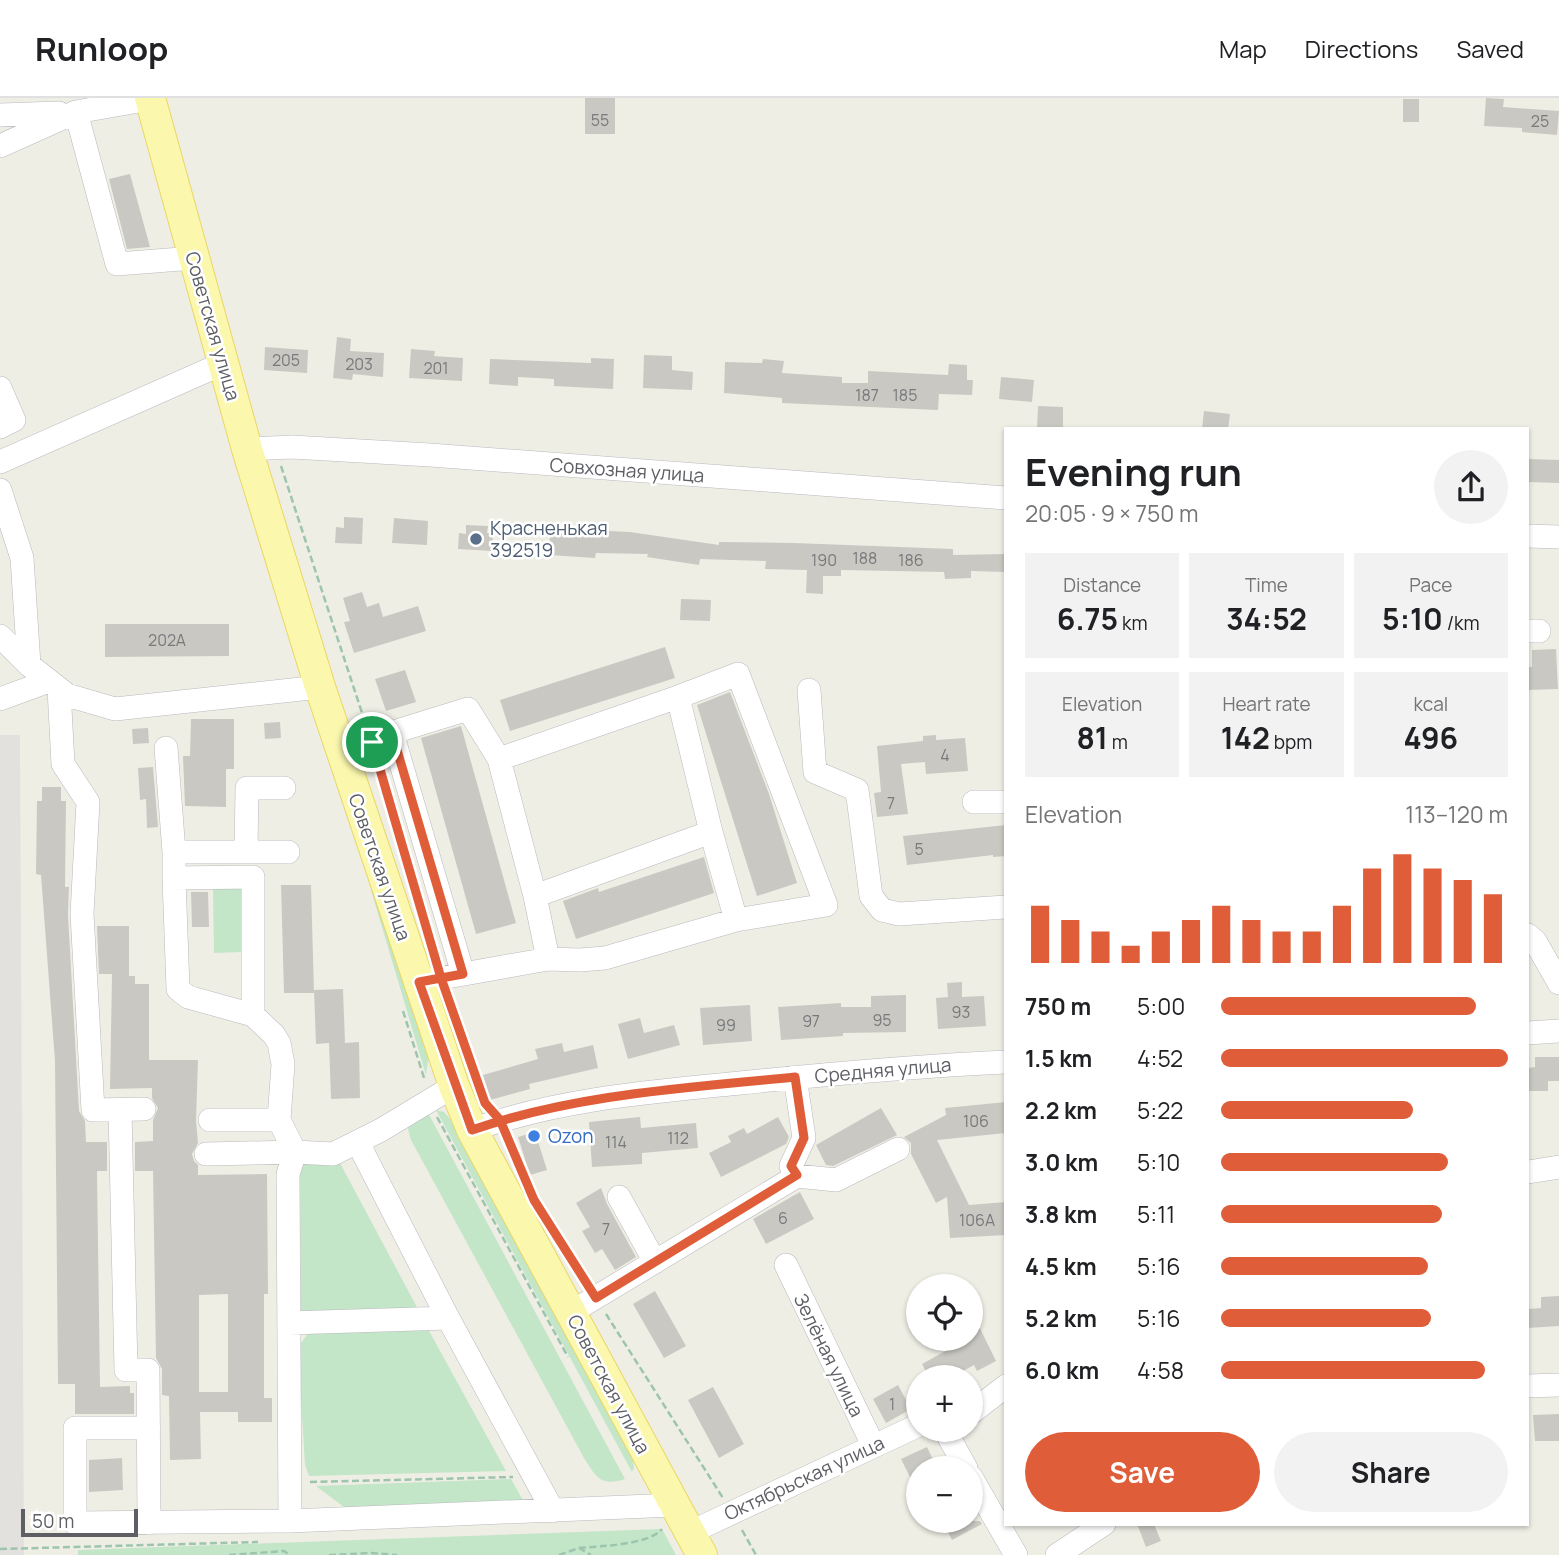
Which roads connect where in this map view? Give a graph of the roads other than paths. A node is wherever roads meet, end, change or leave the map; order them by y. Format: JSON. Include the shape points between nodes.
{"nodes":[{"id":1,"x":150,"y":99,"type":"edge"},
{"id":2,"x":76,"y":112,"type":"junction"},
{"id":3,"x":0,"y":115,"type":"edge"},
{"id":4,"x":0,"y":146,"type":"edge"},
{"id":5,"x":194,"y":258,"type":"junction"},
{"id":6,"x":224,"y":363,"type":"junction"},
{"id":7,"x":0,"y":388,"type":"edge"},
{"id":8,"x":0,"y":427,"type":"edge"},
{"id":9,"x":261,"y":448,"type":"junction"},
{"id":10,"x":0,"y":462,"type":"edge"},
{"id":11,"x":0,"y":491,"type":"edge"},
{"id":12,"x":1004,"y":498,"type":"edge"},
{"id":13,"x":1529,"y":536,"type":"edge"},
{"id":14,"x":1559,"y":537,"type":"edge"},
{"id":15,"x":0,"y":636,"type":"edge"},
{"id":16,"x":29,"y":665,"type":"junction"},
{"id":17,"x":54,"y":685,"type":"junction"},
{"id":18,"x":320,"y":687,"type":"junction"},
{"id":19,"x":809,"y":690,"type":"dead end"},
{"id":20,"x":678,"y":697,"type":"junction"},
{"id":21,"x":0,"y":699,"type":"edge"},
{"id":22,"x":382,"y":737,"type":"junction"},
{"id":23,"x":166,"y":748,"type":"dead end"},
{"id":24,"x":342,"y":753,"type":"junction"},
{"id":25,"x":499,"y":759,"type":"junction"},
{"id":26,"x":284,"y":788,"type":"dead end"},
{"id":27,"x":974,"y":802,"type":"dead end"},
{"id":28,"x":1004,"y":802,"type":"edge"},
{"id":29,"x":711,"y":831,"type":"junction"},
{"id":30,"x":174,"y":852,"type":"junction"},
{"id":31,"x":246,"y":852,"type":"junction"},
{"id":32,"x":288,"y":852,"type":"dead end"},
{"id":33,"x":174,"y":878,"type":"junction"},
{"id":34,"x":534,"y":896,"type":"junction"},
{"id":35,"x":1004,"y":907,"type":"edge"},
{"id":36,"x":736,"y":920,"type":"junction"},
{"id":37,"x":1529,"y":936,"type":"edge"},
{"id":38,"x":548,"y":959,"type":"junction"},
{"id":39,"x":463,"y":974,"type":"junction"},
{"id":40,"x":419,"y":982,"type":"junction"},
{"id":41,"x":1559,"y":983,"type":"edge"},
{"id":42,"x":253,"y":1015,"type":"junction"},
{"id":43,"x":1559,"y":1031,"type":"edge"},
{"id":44,"x":1529,"y":1033,"type":"edge"},
{"id":45,"x":1004,"y":1062,"type":"edge"},
{"id":46,"x":795,"y":1077,"type":"junction"},
{"id":47,"x":454,"y":1086,"type":"junction"},
{"id":48,"x":144,"y":1109,"type":"dead end"},
{"id":49,"x":120,"y":1110,"type":"junction"},
{"id":50,"x":209,"y":1120,"type":"dead end"},
{"id":51,"x":279,"y":1120,"type":"junction"},
{"id":52,"x":472,"y":1130,"type":"junction"},
{"id":53,"x":358,"y":1143,"type":"junction"},
{"id":54,"x":898,"y":1149,"type":"dead end"},
{"id":55,"x":295,"y":1152,"type":"junction"},
{"id":56,"x":206,"y":1154,"type":"dead end"},
{"id":57,"x":1559,"y":1167,"type":"edge"},
{"id":58,"x":1529,"y":1172,"type":"edge"},
{"id":59,"x":797,"y":1175,"type":"junction"},
{"id":60,"x":619,"y":1197,"type":"dead end"},
{"id":61,"x":655,"y":1262,"type":"junction"},
{"id":62,"x":786,"y":1265,"type":"dead end"},
{"id":63,"x":570,"y":1313,"type":"junction"},
{"id":64,"x":448,"y":1318,"type":"junction"},
{"id":65,"x":289,"y":1323,"type":"junction"},
{"id":66,"x":1559,"y":1385,"type":"edge"},
{"id":67,"x":1529,"y":1386,"type":"edge"},
{"id":68,"x":1004,"y":1387,"type":"edge"},
{"id":69,"x":983,"y":1403,"type":"edge"},
{"id":70,"x":149,"y":1428,"type":"junction"},
{"id":71,"x":906,"y":1430,"type":"edge"},
{"id":72,"x":873,"y":1445,"type":"junction"},
{"id":73,"x":983,"y":1498,"type":"edge"},
{"id":74,"x":553,"y":1511,"type":"junction"},
{"id":75,"x":149,"y":1523,"type":"junction"},
{"id":76,"x":1101,"y":1526,"type":"edge"},
{"id":77,"x":682,"y":1530,"type":"edge"},
{"id":78,"x":288,"y":1531,"type":"junction"},
{"id":79,"x":1016,"y":1555,"type":"edge"},
{"id":80,"x":1058,"y":1555,"type":"edge"}],
"edges":[{"from":1,"to":2,"type":"street"},
{"from":1,"to":5,"type":"main road","name":"Советская улица"},
{"from":2,"to":3,"type":"street"},
{"from":2,"to":4,"type":"street"},
{"from":2,"to":5,"type":"street","via":[[117,264]]},
{"from":5,"to":6,"type":"main road","name":"Советская улица"},
{"from":6,"to":9,"type":"main road","name":"Советская улица"},
{"from":6,"to":10,"type":"street"},
{"from":7,"to":8,"type":"street","via":[[15,420]]},
{"from":9,"to":12,"type":"street","name":"Совхозная улица","via":[[430,455]]},
{"from":9,"to":18,"type":"main road","name":"Советская улица"},
{"from":11,"to":16,"type":"street","via":[[22,558]]},
{"from":13,"to":14,"type":"street"},
{"from":15,"to":16,"type":"street"},
{"from":16,"to":17,"type":"street"},
{"from":17,"to":18,"type":"street","via":[[67,695],[115,709]]},
{"from":17,"to":21,"type":"street"},
{"from":17,"to":49,"type":"street","via":[[63,764],[88,802],[82,914],[93,1110]]},
{"from":18,"to":24,"type":"main road","name":"Советская улица"},
{"from":19,"to":35,"type":"street","via":[[815,772],[857,790],[870,896],[882,910],[899,914]]},
{"from":20,"to":25,"type":"street"},
{"from":20,"to":29,"type":"street"},
{"from":20,"to":36,"type":"street","via":[[737,674],[826,905]]},
{"from":22,"to":24,"type":"street"},
{"from":22,"to":25,"type":"street","via":[[468,709]]},
{"from":22,"to":39,"type":"street"},
{"from":23,"to":30,"type":"street"},
{"from":24,"to":40,"type":"main road","name":"Советская улица"},
{"from":25,"to":34,"type":"street"},
{"from":26,"to":31,"type":"street","via":[[247,788]]},
{"from":27,"to":28,"type":"street"},
{"from":29,"to":34,"type":"street"},
{"from":29,"to":36,"type":"street"},
{"from":30,"to":31,"type":"street"},
{"from":30,"to":33,"type":"street"},
{"from":31,"to":32,"type":"street"},
{"from":33,"to":42,"type":"street","via":[[178,989],[188,997]]},
{"from":33,"to":42,"type":"street","via":[[253,877]]},
{"from":34,"to":38,"type":"street"},
{"from":36,"to":38,"type":"street","via":[[605,958]]},
{"from":37,"to":41,"type":"street"},
{"from":38,"to":39,"type":"street"},
{"from":39,"to":40,"type":"street"},
{"from":40,"to":47,"type":"main road","name":"Советская улица"},
{"from":42,"to":51,"type":"street","via":[[274,1035],[283,1055]]},
{"from":43,"to":44,"type":"street"},
{"from":45,"to":46,"type":"street","name":"Средняя улица"},
{"from":46,"to":52,"type":"street","name":"Средняя улица","via":[[615,1095]]},
{"from":46,"to":59,"type":"street","via":[[804,1138],[791,1166]]},
{"from":47,"to":52,"type":"main road","name":"Советская улица"},
{"from":47,"to":53,"type":"street"},
{"from":48,"to":49,"type":"street"},
{"from":49,"to":70,"type":"street","via":[[126,1370],[148,1370]]},
{"from":50,"to":51,"type":"street"},
{"from":51,"to":55,"type":"street"},
{"from":52,"to":63,"type":"main road","name":"Советская улица"},
{"from":53,"to":55,"type":"street","via":[[333,1154]]},
{"from":53,"to":64,"type":"street"},
{"from":54,"to":59,"type":"street","via":[[836,1180]]},
{"from":55,"to":56,"type":"street"},
{"from":55,"to":65,"type":"street","via":[[288,1174]]},
{"from":57,"to":58,"type":"street"},
{"from":59,"to":61,"type":"street"},
{"from":60,"to":61,"type":"street"},
{"from":61,"to":63,"type":"street"},
{"from":62,"to":72,"type":"street","name":"Зелёная улица"},
{"from":63,"to":77,"type":"main road","name":"Советская улица"},
{"from":64,"to":65,"type":"street"},
{"from":64,"to":74,"type":"street"},
{"from":65,"to":78,"type":"street"},
{"from":66,"to":67,"type":"street"},
{"from":68,"to":69,"type":"street"},
{"from":70,"to":75,"type":"street"},
{"from":70,"to":75,"type":"street","via":[[75,1428],[75,1523]]},
{"from":71,"to":72,"type":"street","name":"Октябрьская улица"},
{"from":72,"to":77,"type":"street","name":"Октябрьская улица","via":[[732,1512]]},
{"from":73,"to":79,"type":"street"},
{"from":74,"to":77,"type":"street"},
{"from":74,"to":78,"type":"street"},
{"from":75,"to":78,"type":"street"},
{"from":76,"to":80,"type":"street"}]}
